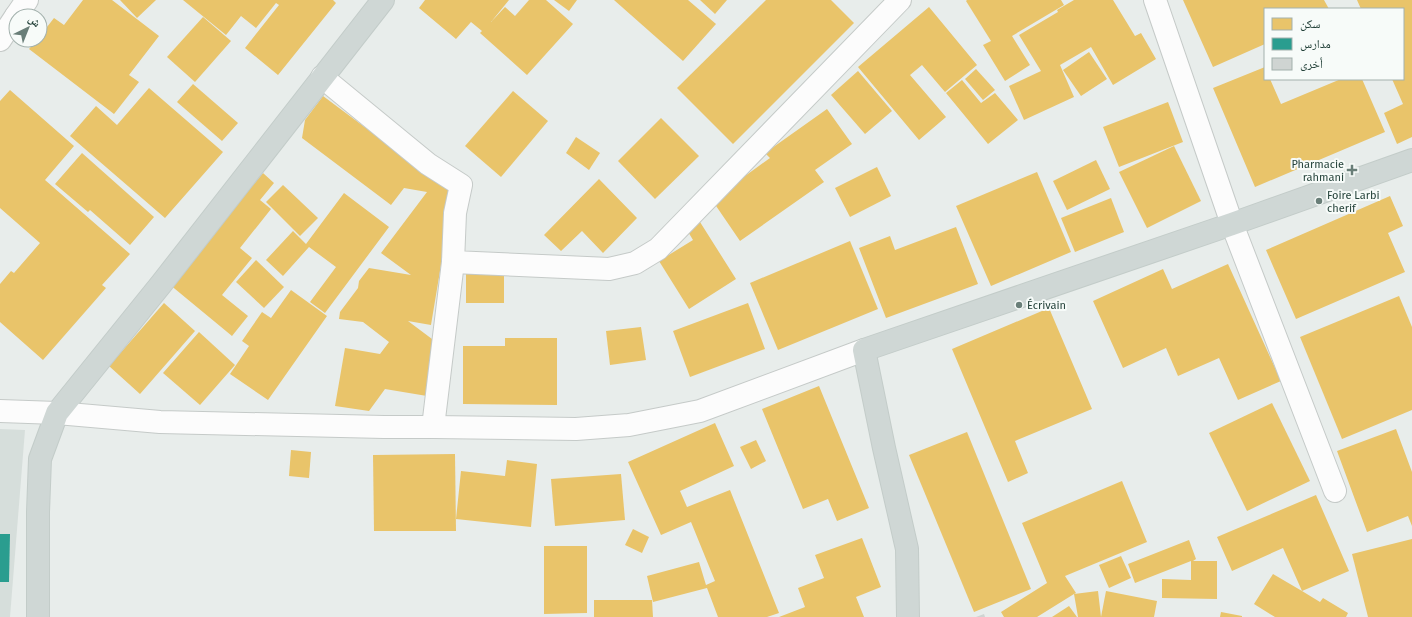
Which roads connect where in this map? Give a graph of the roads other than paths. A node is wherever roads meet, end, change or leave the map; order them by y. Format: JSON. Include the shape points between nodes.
{"nodes":[{"id":1,"x":383,"y":0,"type":"edge"},
{"id":2,"x":900,"y":0,"type":"edge"},
{"id":3,"x":1155,"y":0,"type":"edge"},
{"id":4,"x":8,"y":28,"type":"edge"},
{"id":5,"x":0,"y":40,"type":"edge"},
{"id":6,"x":322,"y":77,"type":"junction"},
{"id":7,"x":1412,"y":160,"type":"edge"},
{"id":8,"x":1232,"y":224,"type":"junction"},
{"id":9,"x":453,"y":262,"type":"junction"},
{"id":10,"x":864,"y":350,"type":"junction"},
{"id":11,"x":0,"y":411,"type":"edge"},
{"id":12,"x":57,"y":413,"type":"junction"},
{"id":13,"x":433,"y":427,"type":"junction"},
{"id":14,"x":1335,"y":491,"type":"dead end"},
{"id":15,"x":38,"y":617,"type":"edge"},
{"id":16,"x":908,"y":617,"type":"edge"}],
"edges":[{"from":1,"to":6,"type":"main road"},
{"from":2,"to":9,"type":"street","via":[[658,250],[634,263],[609,269]]},
{"from":3,"to":8,"type":"street"},
{"from":4,"to":5,"type":"street"},
{"from":6,"to":9,"type":"street","via":[[428,164],[461,185],[455,213]]},
{"from":6,"to":12,"type":"main road"},
{"from":7,"to":8,"type":"main road"},
{"from":8,"to":10,"type":"main road"},
{"from":8,"to":14,"type":"street"},
{"from":9,"to":13,"type":"street"},
{"from":10,"to":13,"type":"street","via":[[700,411],[629,425],[576,429]]},
{"from":10,"to":16,"type":"main road","via":[[907,549]]},
{"from":11,"to":12,"type":"street"},
{"from":12,"to":13,"type":"street","via":[[160,422]]},
{"from":12,"to":15,"type":"main road","via":[[40,459]]}]}
